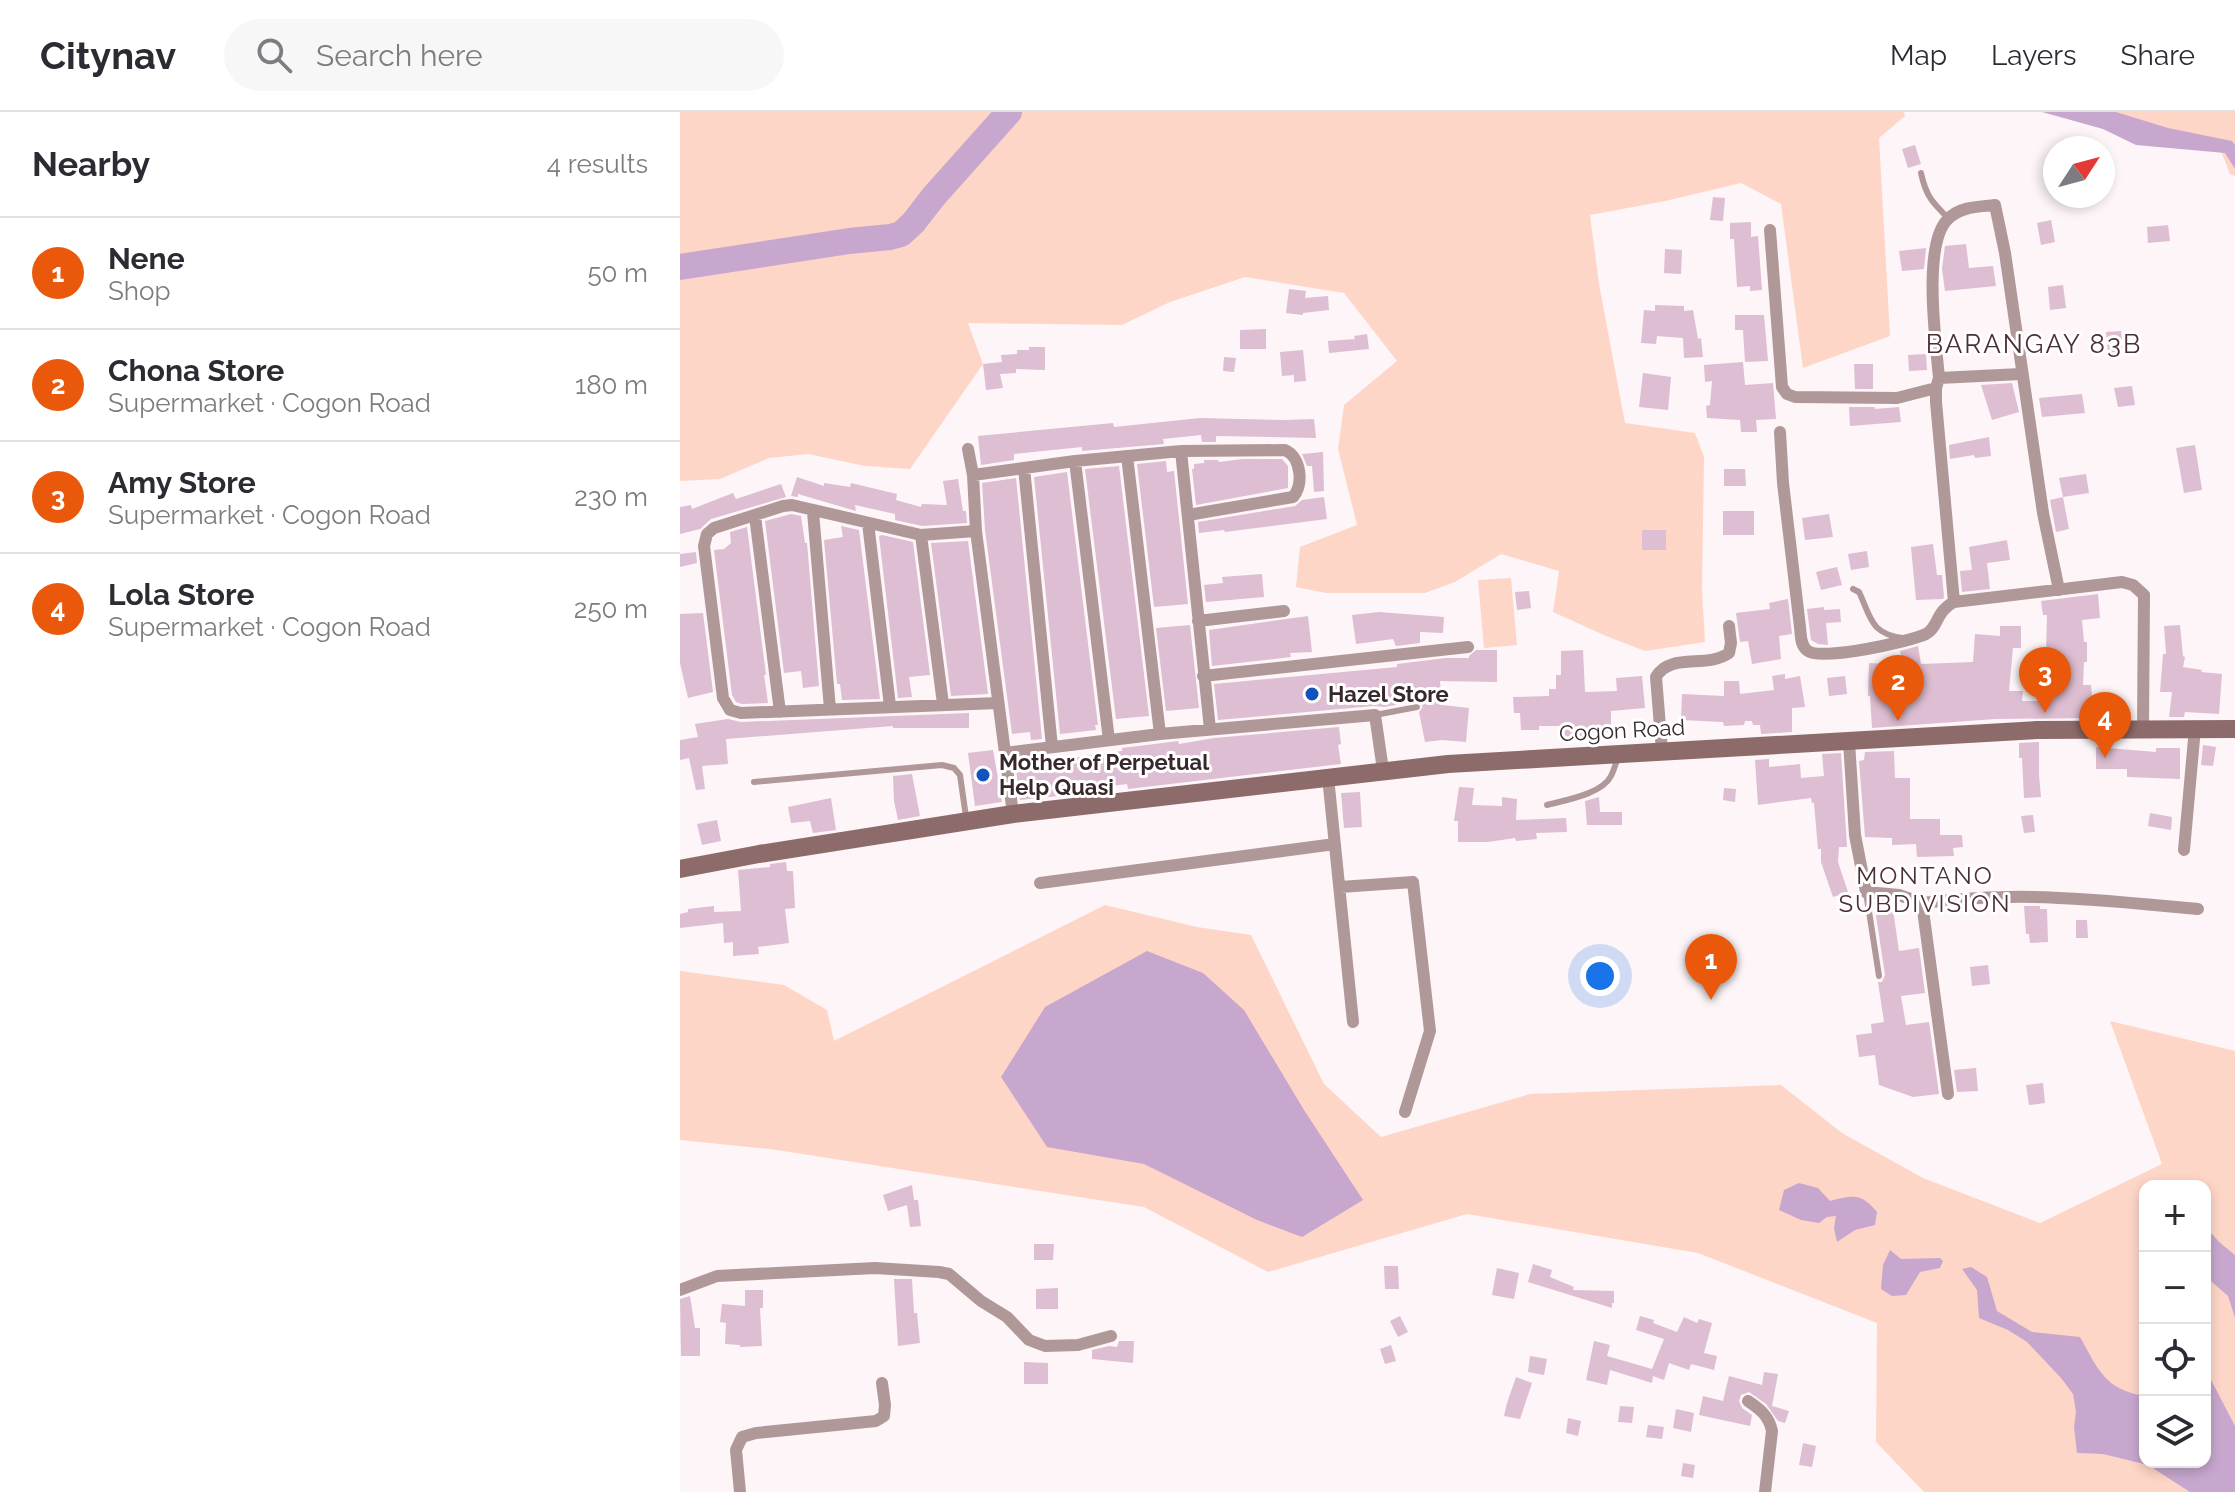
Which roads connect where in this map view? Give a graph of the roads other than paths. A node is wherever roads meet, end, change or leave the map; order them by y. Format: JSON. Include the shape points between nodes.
{"nodes":[{"id":1,"x":1921,"y":173,"type":"dead end"},
{"id":2,"x":1948,"y":218,"type":"junction"},
{"id":3,"x":1770,"y":230,"type":"dead end"},
{"id":4,"x":2021,"y":374,"type":"junction"},
{"id":5,"x":1938,"y":383,"type":"junction"},
{"id":6,"x":1780,"y":432,"type":"dead end"},
{"id":7,"x":968,"y":449,"type":"dead end"},
{"id":8,"x":1181,"y":451,"type":"junction"},
{"id":9,"x":1127,"y":456,"type":"junction"},
{"id":10,"x":1075,"y":461,"type":"junction"},
{"id":11,"x":1024,"y":468,"type":"junction"},
{"id":12,"x":973,"y":475,"type":"junction"},
{"id":13,"x":813,"y":512,"type":"junction"},
{"id":14,"x":1188,"y":515,"type":"junction"},
{"id":15,"x":755,"y":516,"type":"junction"},
{"id":16,"x":868,"y":523,"type":"junction"},
{"id":17,"x":976,"y":531,"type":"junction"},
{"id":18,"x":921,"y":535,"type":"junction"},
{"id":19,"x":1853,"y":589,"type":"dead end"},
{"id":20,"x":2059,"y":590,"type":"junction"},
{"id":21,"x":1954,"y":602,"type":"junction"},
{"id":22,"x":1284,"y":611,"type":"dead end"},
{"id":23,"x":1198,"y":621,"type":"junction"},
{"id":24,"x":1729,"y":626,"type":"dead end"},
{"id":25,"x":1909,"y":638,"type":"junction"},
{"id":26,"x":1468,"y":647,"type":"dead end"},
{"id":27,"x":1203,"y":676,"type":"junction"},
{"id":28,"x":998,"y":703,"type":"junction"},
{"id":29,"x":943,"y":704,"type":"junction"},
{"id":30,"x":890,"y":706,"type":"junction"},
{"id":31,"x":1417,"y":707,"type":"dead end"},
{"id":32,"x":830,"y":709,"type":"junction"},
{"id":33,"x":780,"y":712,"type":"junction"},
{"id":34,"x":1375,"y":715,"type":"junction"},
{"id":35,"x":2143,"y":728,"type":"junction"},
{"id":36,"x":2195,"y":728,"type":"junction"},
{"id":37,"x":1210,"y":729,"type":"junction"},
{"id":38,"x":2235,"y":729,"type":"edge"},
{"id":39,"x":1160,"y":734,"type":"junction"},
{"id":40,"x":1109,"y":740,"type":"junction"},
{"id":41,"x":1849,"y":742,"type":"junction"},
{"id":42,"x":1052,"y":747,"type":"junction"},
{"id":43,"x":1662,"y":751,"type":"junction"},
{"id":44,"x":1005,"y":753,"type":"junction"},
{"id":45,"x":1619,"y":754,"type":"junction"},
{"id":46,"x":1383,"y":770,"type":"junction"},
{"id":47,"x":1328,"y":777,"type":"junction"},
{"id":48,"x":754,"y":782,"type":"dead end"},
{"id":49,"x":1547,"y":805,"type":"dead end"},
{"id":50,"x":1013,"y":814,"type":"junction"},
{"id":51,"x":967,"y":821,"type":"junction"},
{"id":52,"x":1335,"y":844,"type":"junction"},
{"id":53,"x":2184,"y":850,"type":"dead end"},
{"id":54,"x":680,"y":869,"type":"edge"},
{"id":55,"x":1040,"y":883,"type":"dead end"},
{"id":56,"x":1340,"y":887,"type":"junction"},
{"id":57,"x":1866,"y":892,"type":"junction"},
{"id":58,"x":1922,"y":903,"type":"junction"},
{"id":59,"x":2198,"y":909,"type":"dead end"},
{"id":60,"x":1879,"y":976,"type":"dead end"},
{"id":61,"x":1353,"y":1022,"type":"dead end"},
{"id":62,"x":1948,"y":1094,"type":"dead end"},
{"id":63,"x":1405,"y":1112,"type":"dead end"},
{"id":64,"x":680,"y":1290,"type":"edge"},
{"id":65,"x":1111,"y":1336,"type":"dead end"},
{"id":66,"x":882,"y":1383,"type":"dead end"},
{"id":67,"x":1748,"y":1401,"type":"dead end"},
{"id":68,"x":740,"y":1492,"type":"edge"},
{"id":69,"x":1765,"y":1492,"type":"edge"}],
"edges":[{"from":1,"to":2,"type":"lane","via":[[1925,191]]},
{"from":2,"to":4,"type":"street","via":[[1966,208],[1995,205]]},
{"from":2,"to":5,"type":"street","via":[[1934,260]]},
{"from":3,"to":5,"type":"street","via":[[1782,387],[1787,394],[1897,398]]},
{"from":4,"to":5,"type":"street"},
{"from":4,"to":20,"type":"street"},
{"from":5,"to":21,"type":"street"},
{"from":6,"to":25,"type":"street","via":[[1802,644],[1820,655]]},
{"from":7,"to":12,"type":"street"},
{"from":8,"to":9,"type":"street"},
{"from":8,"to":14,"type":"street"},
{"from":8,"to":14,"type":"street","via":[[1285,450],[1295,458],[1299,477],[1293,497]]},
{"from":9,"to":10,"type":"street"},
{"from":9,"to":39,"type":"street"},
{"from":10,"to":11,"type":"street"},
{"from":10,"to":40,"type":"street"},
{"from":11,"to":12,"type":"street"},
{"from":11,"to":42,"type":"street"},
{"from":12,"to":17,"type":"street"},
{"from":13,"to":15,"type":"street","via":[[792,505]]},
{"from":13,"to":16,"type":"street"},
{"from":13,"to":32,"type":"street"},
{"from":14,"to":23,"type":"street"},
{"from":15,"to":33,"type":"street"},
{"from":15,"to":33,"type":"street","via":[[714,528],[704,546],[723,698],[730,710],[741,713]]},
{"from":16,"to":18,"type":"street"},
{"from":16,"to":30,"type":"street"},
{"from":17,"to":18,"type":"street"},
{"from":17,"to":28,"type":"street"},
{"from":18,"to":29,"type":"street"},
{"from":19,"to":25,"type":"lane","via":[[1882,633]]},
{"from":20,"to":21,"type":"street"},
{"from":20,"to":35,"type":"street","via":[[2122,582],[2144,595]]},
{"from":21,"to":25,"type":"street","via":[[1943,608],[1930,631]]},
{"from":22,"to":23,"type":"street"},
{"from":23,"to":27,"type":"street"},
{"from":24,"to":43,"type":"street","via":[[1729,653],[1721,659],[1673,663],[1656,677]]},
{"from":26,"to":27,"type":"street"},
{"from":27,"to":37,"type":"street"},
{"from":28,"to":29,"type":"street"},
{"from":28,"to":44,"type":"street"},
{"from":29,"to":30,"type":"street"},
{"from":30,"to":32,"type":"street"},
{"from":31,"to":34,"type":"lane"},
{"from":32,"to":33,"type":"street"},
{"from":34,"to":37,"type":"street"},
{"from":34,"to":46,"type":"street"},
{"from":35,"to":36,"type":"street","name":"Cogon Road"},
{"from":35,"to":41,"type":"street","name":"Cogon Road"},
{"from":36,"to":38,"type":"street","name":"Cogon Road"},
{"from":36,"to":53,"type":"street"},
{"from":37,"to":39,"type":"street"},
{"from":39,"to":40,"type":"street"},
{"from":40,"to":42,"type":"street"},
{"from":41,"to":43,"type":"street","name":"Cogon Road"},
{"from":41,"to":57,"type":"street","via":[[1855,835]]},
{"from":42,"to":44,"type":"street"},
{"from":43,"to":45,"type":"street","name":"Cogon Road"},
{"from":44,"to":50,"type":"street"},
{"from":45,"to":46,"type":"street","name":"Cogon Road"},
{"from":45,"to":49,"type":"lane","via":[[1604,785]]},
{"from":46,"to":47,"type":"street","name":"Cogon Road"},
{"from":47,"to":50,"type":"street","name":"Cogon Road"},
{"from":47,"to":52,"type":"street"},
{"from":48,"to":51,"type":"lane","via":[[942,765],[960,775]]},
{"from":50,"to":51,"type":"street","name":"Cogon Road"},
{"from":51,"to":54,"type":"street","name":"Cogon Road"},
{"from":52,"to":55,"type":"street"},
{"from":52,"to":56,"type":"street"},
{"from":56,"to":61,"type":"street"},
{"from":56,"to":63,"type":"street","via":[[1413,882],[1430,1031]]},
{"from":57,"to":58,"type":"street"},
{"from":57,"to":60,"type":"lane"},
{"from":58,"to":59,"type":"street","via":[[2031,897]]},
{"from":58,"to":62,"type":"street"},
{"from":64,"to":65,"type":"street","via":[[717,1276],[875,1268],[939,1272],[1007,1317],[1029,1340],[1045,1346]]},
{"from":66,"to":68,"type":"street","via":[[884,1416],[876,1421],[742,1437],[736,1450]]},
{"from":67,"to":69,"type":"street","via":[[1762,1411],[1772,1431]]}]}
